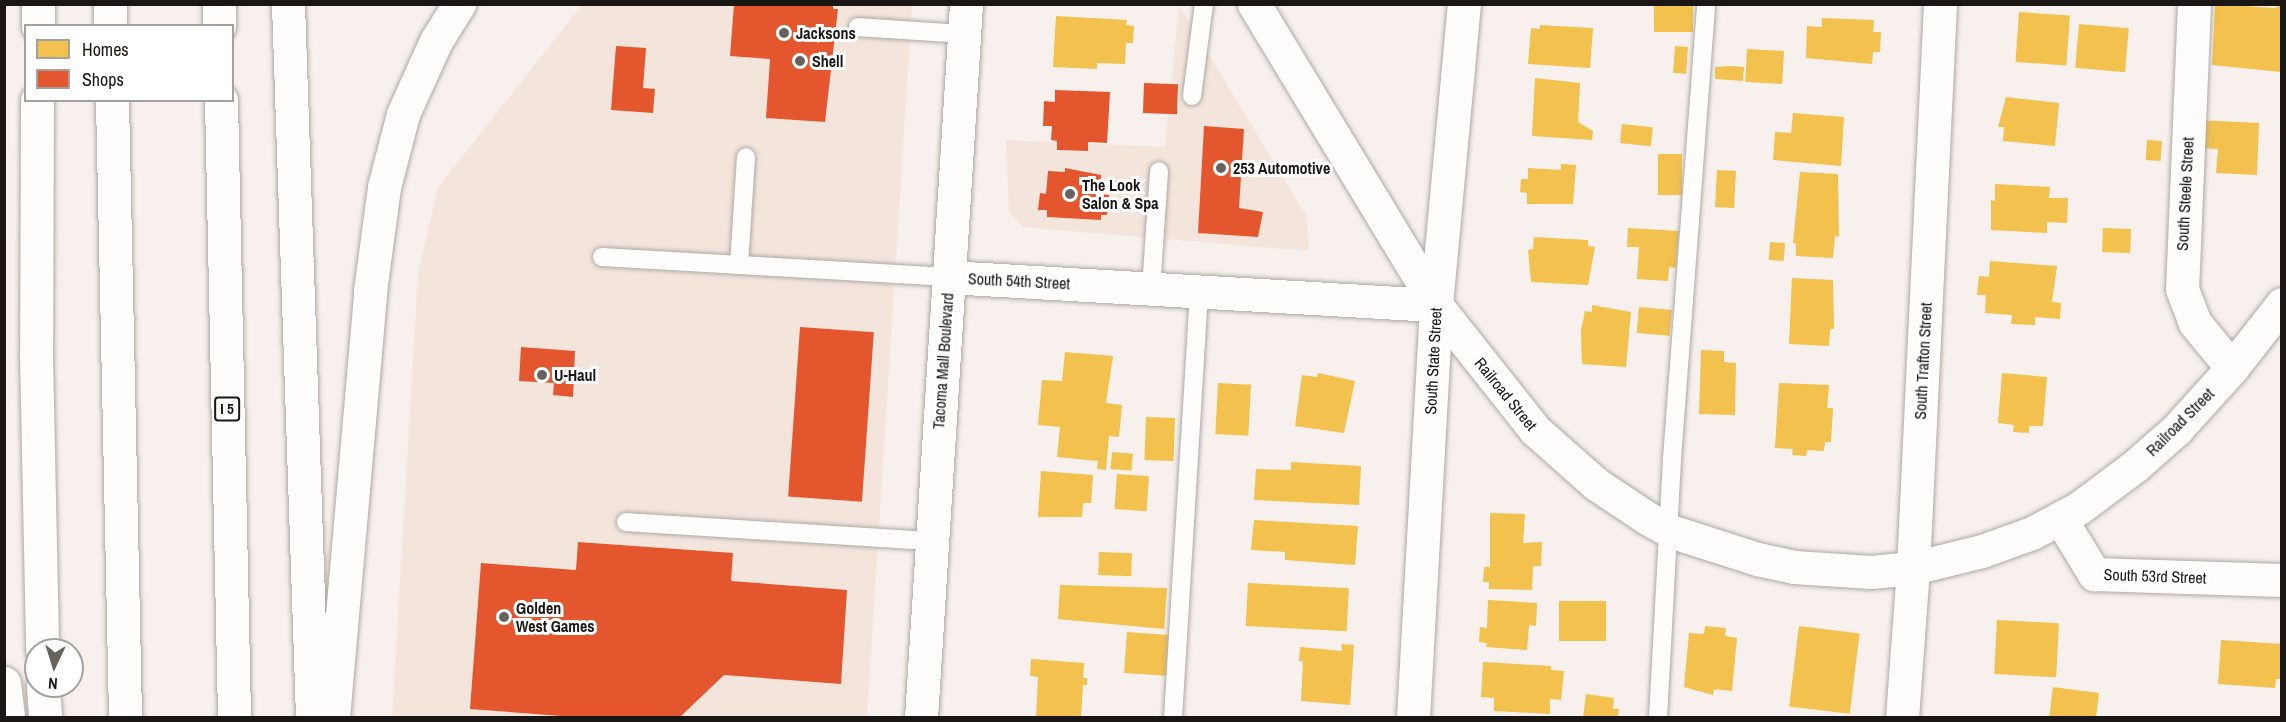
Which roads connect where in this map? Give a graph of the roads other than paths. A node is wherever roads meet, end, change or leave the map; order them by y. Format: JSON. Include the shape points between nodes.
{"nodes":[{"id":1,"x":38,"y":4,"type":"edge"},
{"id":2,"x":110,"y":4,"type":"edge"},
{"id":3,"x":219,"y":4,"type":"edge"},
{"id":4,"x":288,"y":4,"type":"edge"},
{"id":5,"x":459,"y":4,"type":"edge"},
{"id":6,"x":1204,"y":4,"type":"edge"},
{"id":7,"x":1254,"y":4,"type":"edge"},
{"id":8,"x":1464,"y":4,"type":"edge"},
{"id":9,"x":1706,"y":4,"type":"edge"},
{"id":10,"x":1940,"y":4,"type":"edge"},
{"id":11,"x":2194,"y":4,"type":"edge"},
{"id":12,"x":965,"y":19,"type":"edge"},
{"id":13,"x":38,"y":24,"type":"edge"},
{"id":14,"x":110,"y":24,"type":"edge"},
{"id":15,"x":219,"y":24,"type":"edge"},
{"id":16,"x":858,"y":27,"type":"dead end"},
{"id":17,"x":1192,"y":96,"type":"dead end"},
{"id":18,"x":37,"y":102,"type":"edge"},
{"id":19,"x":112,"y":102,"type":"edge"},
{"id":20,"x":221,"y":102,"type":"edge"},
{"id":21,"x":746,"y":157,"type":"dead end"},
{"id":22,"x":1159,"y":171,"type":"dead end"},
{"id":23,"x":602,"y":257,"type":"dead end"},
{"id":24,"x":739,"y":265,"type":"junction"},
{"id":25,"x":948,"y":277,"type":"junction"},
{"id":26,"x":1151,"y":289,"type":"junction"},
{"id":27,"x":1199,"y":291,"type":"junction"},
{"id":28,"x":2282,"y":304,"type":"edge"},
{"id":29,"x":1436,"y":305,"type":"junction"},
{"id":30,"x":2232,"y":368,"type":"junction"},
{"id":31,"x":2060,"y":518,"type":"junction"},
{"id":32,"x":626,"y":522,"type":"dead end"},
{"id":33,"x":1670,"y":531,"type":"junction"},
{"id":34,"x":932,"y":541,"type":"junction"},
{"id":35,"x":1913,"y":568,"type":"junction"},
{"id":36,"x":2282,"y":580,"type":"edge"},
{"id":37,"x":42,"y":638,"type":"edge"},
{"id":38,"x":4,"y":682,"type":"edge"},
{"id":39,"x":44,"y":698,"type":"edge"},
{"id":40,"x":8,"y":717,"type":"edge"},
{"id":41,"x":45,"y":717,"type":"edge"},
{"id":42,"x":125,"y":717,"type":"edge"},
{"id":43,"x":234,"y":717,"type":"edge"},
{"id":44,"x":312,"y":717,"type":"edge"},
{"id":45,"x":333,"y":717,"type":"edge"},
{"id":46,"x":921,"y":717,"type":"edge"},
{"id":47,"x":1173,"y":717,"type":"edge"},
{"id":48,"x":1413,"y":717,"type":"edge"},
{"id":49,"x":1658,"y":717,"type":"edge"},
{"id":50,"x":1902,"y":717,"type":"edge"}],
"edges":[{"from":1,"to":13,"type":"main road"},
{"from":2,"to":14,"type":"main road"},
{"from":3,"to":15,"type":"main road"},
{"from":4,"to":44,"type":"main road"},
{"from":5,"to":45,"type":"main road","via":[[436,41],[403,114],[384,187],[370,291]]},
{"from":6,"to":17,"type":"lane"},
{"from":7,"to":29,"type":"main road","name":"Railroad Street"},
{"from":8,"to":29,"type":"main road","name":"South State Street"},
{"from":9,"to":33,"type":"lane"},
{"from":10,"to":35,"type":"main road","name":"South Trafton Street"},
{"from":11,"to":30,"type":"main road","name":"South Steele Street","via":[[2182,289],[2195,323]]},
{"from":12,"to":16,"type":"lane"},
{"from":12,"to":25,"type":"main road","name":"Tacoma Mall Boulevard"},
{"from":18,"to":37,"type":"main road","via":[[36,355]]},
{"from":19,"to":42,"type":"main road"},
{"from":20,"to":43,"type":"main road","number":"I 5"},
{"from":21,"to":24,"type":"lane"},
{"from":22,"to":26,"type":"lane"},
{"from":23,"to":24,"type":"lane","name":"South 54th Street"},
{"from":24,"to":25,"type":"lane","name":"South 54th Street"},
{"from":25,"to":26,"type":"main road","name":"South 54th Street"},
{"from":25,"to":34,"type":"main road","name":"Tacoma Mall Boulevard"},
{"from":26,"to":27,"type":"main road","name":"South 54th Street"},
{"from":27,"to":29,"type":"main road","name":"South 54th Street"},
{"from":27,"to":47,"type":"lane"},
{"from":28,"to":30,"type":"main road","name":"Railroad Street"},
{"from":29,"to":33,"type":"main road","name":"Railroad Street","via":[[1512,404],[1565,459],[1624,504]]},
{"from":29,"to":48,"type":"main road","name":"South State Street"},
{"from":30,"to":31,"type":"main road","name":"Railroad Street","via":[[2176,430],[2135,466]]},
{"from":31,"to":35,"type":"main road","name":"Railroad Street","via":[[1982,551]]},
{"from":31,"to":36,"type":"main road","name":"South 53rd Street","via":[[2094,574]]},
{"from":32,"to":34,"type":"lane"},
{"from":33,"to":35,"type":"main road","name":"Railroad Street","via":[[1720,549],[1794,567],[1871,572]]},
{"from":33,"to":49,"type":"lane"},
{"from":34,"to":46,"type":"main road","name":"Tacoma Mall Boulevard"},
{"from":35,"to":50,"type":"main road","name":"South Trafton Street"},
{"from":38,"to":40,"type":"main road"},
{"from":39,"to":41,"type":"main road"}]}
